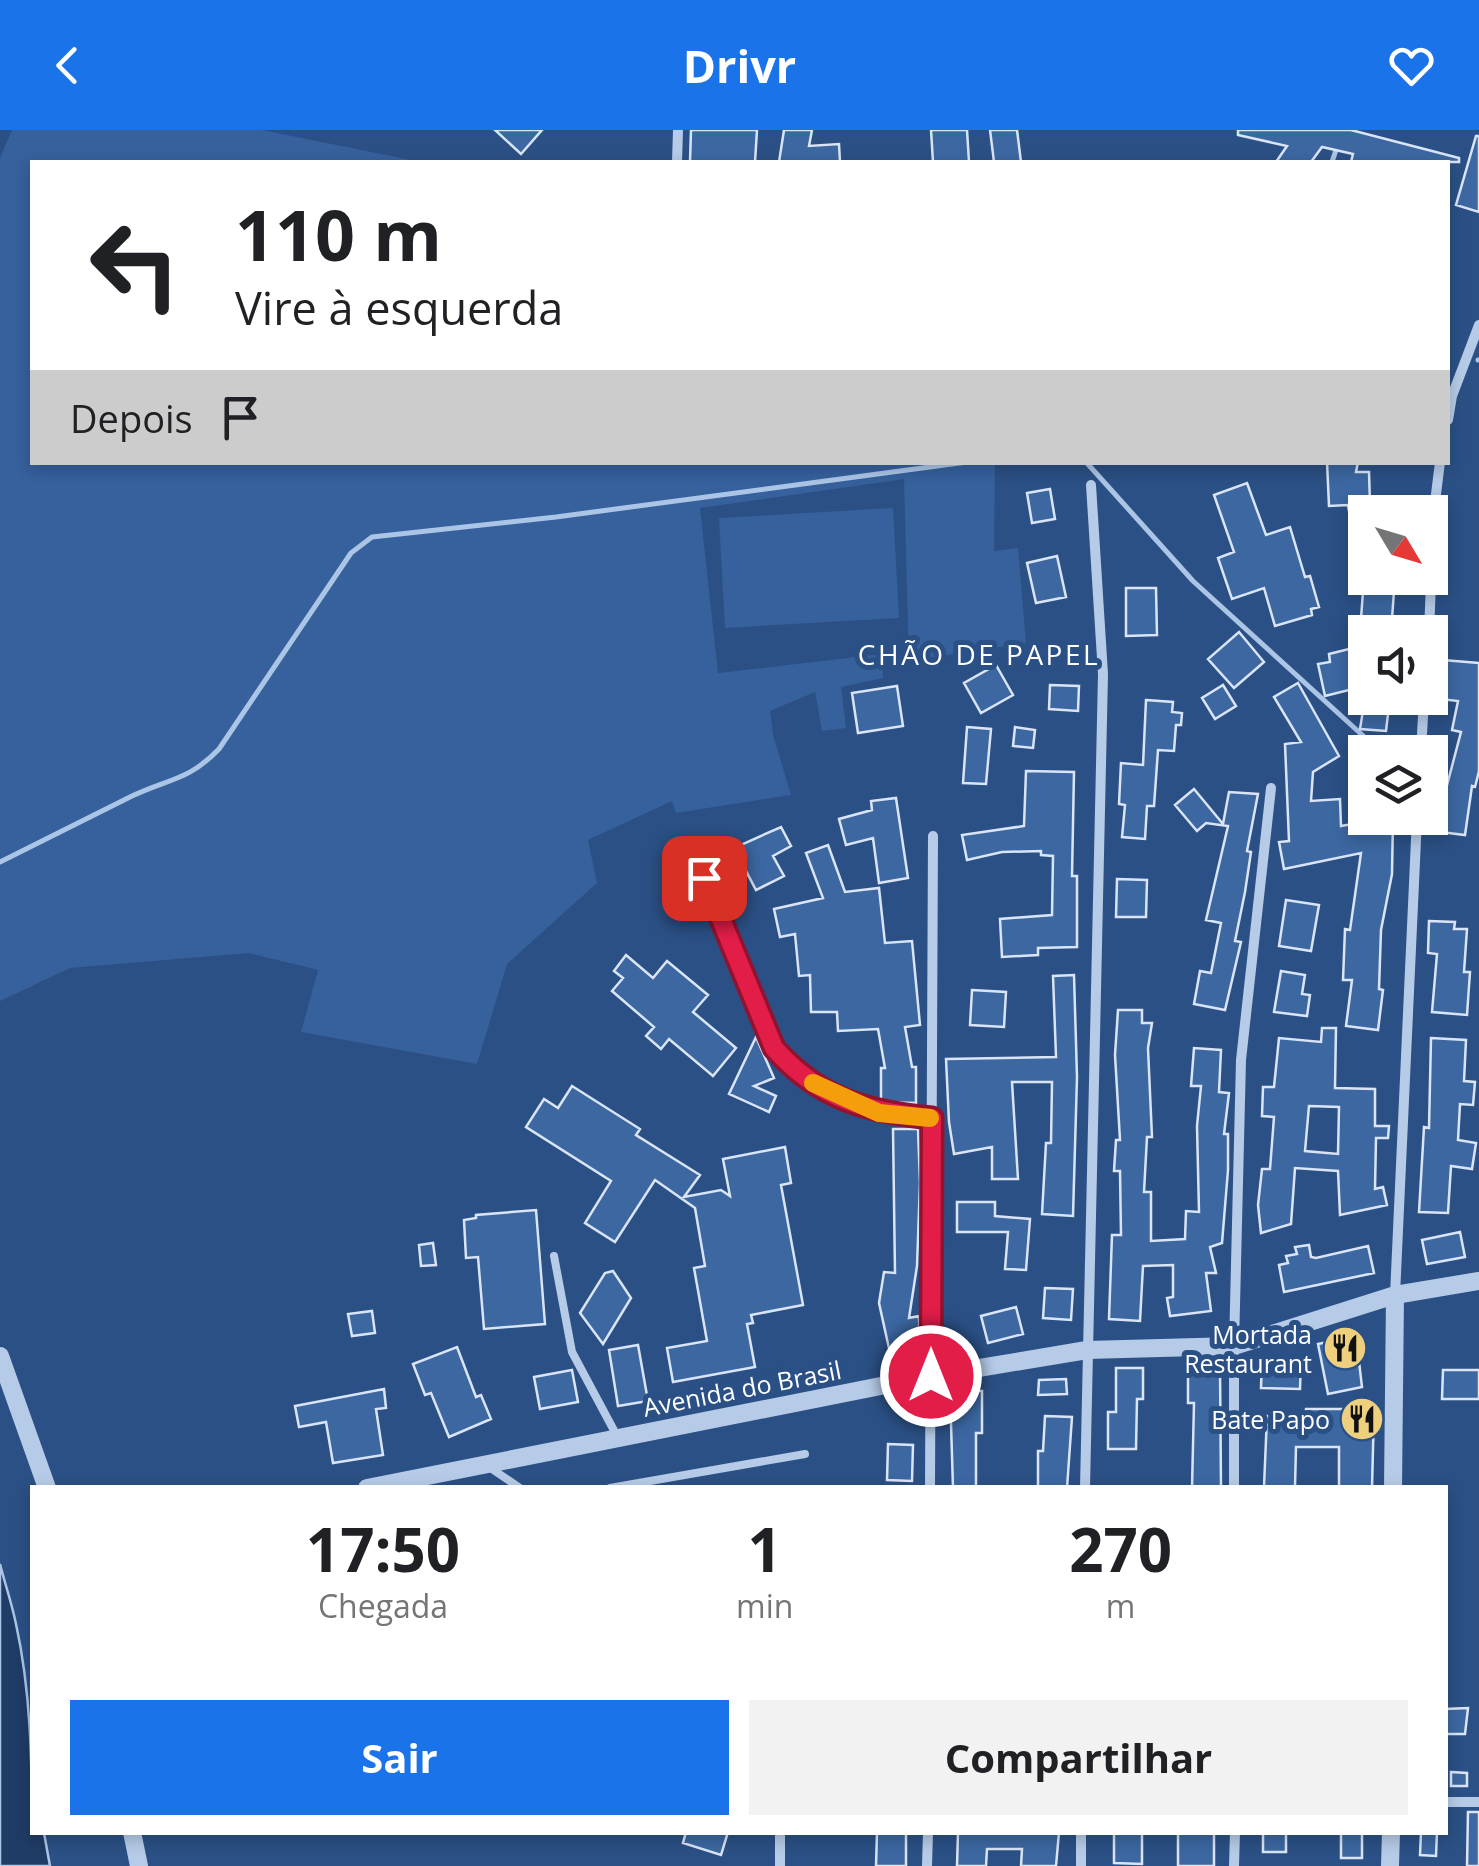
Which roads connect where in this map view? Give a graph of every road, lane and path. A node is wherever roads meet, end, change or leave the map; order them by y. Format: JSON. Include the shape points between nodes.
{"nodes":[{"id":1,"x":678,"y":130,"type":"edge"},
{"id":2,"x":677,"y":160,"type":"edge"},
{"id":3,"x":1479,"y":325,"type":"edge"},
{"id":4,"x":1450,"y":408,"type":"edge"},
{"id":5,"x":1440,"y":465,"type":"edge"},
{"id":6,"x":1090,"y":485,"type":"dead end"},
{"id":7,"x":1430,"y":615,"type":"edge"},
{"id":8,"x":1270,"y":788,"type":"dead end"},
{"id":9,"x":1417,"y":835,"type":"edge"},
{"id":10,"x":933,"y":836,"type":"dead end"},
{"id":11,"x":690,"y":844,"type":"dead end"},
{"id":12,"x":932,"y":1118,"type":"junction"},
{"id":13,"x":554,"y":1256,"type":"dead end"},
{"id":14,"x":1479,"y":1281,"type":"edge"},
{"id":15,"x":1395,"y":1295,"type":"junction"},
{"id":16,"x":1234,"y":1346,"type":"junction"},
{"id":17,"x":1087,"y":1350,"type":"junction"},
{"id":18,"x":0,"y":1356,"type":"edge"},
{"id":19,"x":931,"y":1376,"type":"junction"},
{"id":20,"x":618,"y":1438,"type":"junction"},
{"id":21,"x":806,"y":1454,"type":"dead end"},
{"id":22,"x":485,"y":1464,"type":"junction"},
{"id":23,"x":436,"y":1481,"type":"edge"},
{"id":24,"x":47,"y":1485,"type":"edge"},
{"id":25,"x":397,"y":1485,"type":"edge"},
{"id":26,"x":516,"y":1485,"type":"edge"},
{"id":27,"x":627,"y":1485,"type":"edge"},
{"id":28,"x":930,"y":1485,"type":"edge"},
{"id":29,"x":1085,"y":1485,"type":"edge"},
{"id":30,"x":1234,"y":1485,"type":"edge"},
{"id":31,"x":1394,"y":1485,"type":"edge"},
{"id":32,"x":1448,"y":1802,"type":"edge"},
{"id":33,"x":1479,"y":1802,"type":"edge"},
{"id":34,"x":133,"y":1835,"type":"edge"},
{"id":35,"x":780,"y":1835,"type":"edge"},
{"id":36,"x":928,"y":1835,"type":"edge"},
{"id":37,"x":1081,"y":1835,"type":"edge"},
{"id":38,"x":1234,"y":1835,"type":"edge"},
{"id":39,"x":1390,"y":1835,"type":"edge"},
{"id":40,"x":140,"y":1866,"type":"edge"},
{"id":41,"x":780,"y":1866,"type":"edge"},
{"id":42,"x":928,"y":1866,"type":"edge"},
{"id":43,"x":1081,"y":1866,"type":"edge"},
{"id":44,"x":1234,"y":1866,"type":"edge"},
{"id":45,"x":1390,"y":1866,"type":"edge"}],
"edges":[{"from":1,"to":2,"type":"street"},
{"from":3,"to":4,"type":"street"},
{"from":5,"to":7,"type":"street"},
{"from":6,"to":17,"type":"street","via":[[1103,674]]},
{"from":8,"to":16,"type":"street","via":[[1241,1060]]},
{"from":9,"to":15,"type":"street"},
{"from":10,"to":12,"type":"street"},
{"from":11,"to":12,"type":"street","via":[[774,1048],[826,1092],[879,1113]]},
{"from":12,"to":19,"type":"street"},
{"from":13,"to":20,"type":"lane","via":[[572,1352]]},
{"from":14,"to":15,"type":"street","name":"Avenida do Brasil"},
{"from":15,"to":16,"type":"street","name":"Avenida do Brasil"},
{"from":15,"to":31,"type":"street"},
{"from":16,"to":17,"type":"street","name":"Avenida do Brasil"},
{"from":16,"to":30,"type":"street"},
{"from":17,"to":19,"type":"street","name":"Avenida do Brasil"},
{"from":17,"to":29,"type":"street"},
{"from":18,"to":24,"type":"street"},
{"from":19,"to":20,"type":"street","name":"Avenida do Brasil"},
{"from":19,"to":28,"type":"street"},
{"from":20,"to":22,"type":"street","name":"Avenida do Brasil"},
{"from":21,"to":27,"type":"lane"},
{"from":22,"to":23,"type":"street","name":"Avenida do Brasil"},
{"from":22,"to":26,"type":"lane"},
{"from":23,"to":25,"type":"street","name":"Avenida do Brasil"},
{"from":32,"to":33,"type":"street"},
{"from":34,"to":40,"type":"street"},
{"from":35,"to":41,"type":"street"},
{"from":36,"to":42,"type":"street"},
{"from":37,"to":43,"type":"street"},
{"from":38,"to":44,"type":"street"},
{"from":39,"to":45,"type":"street"}]}
